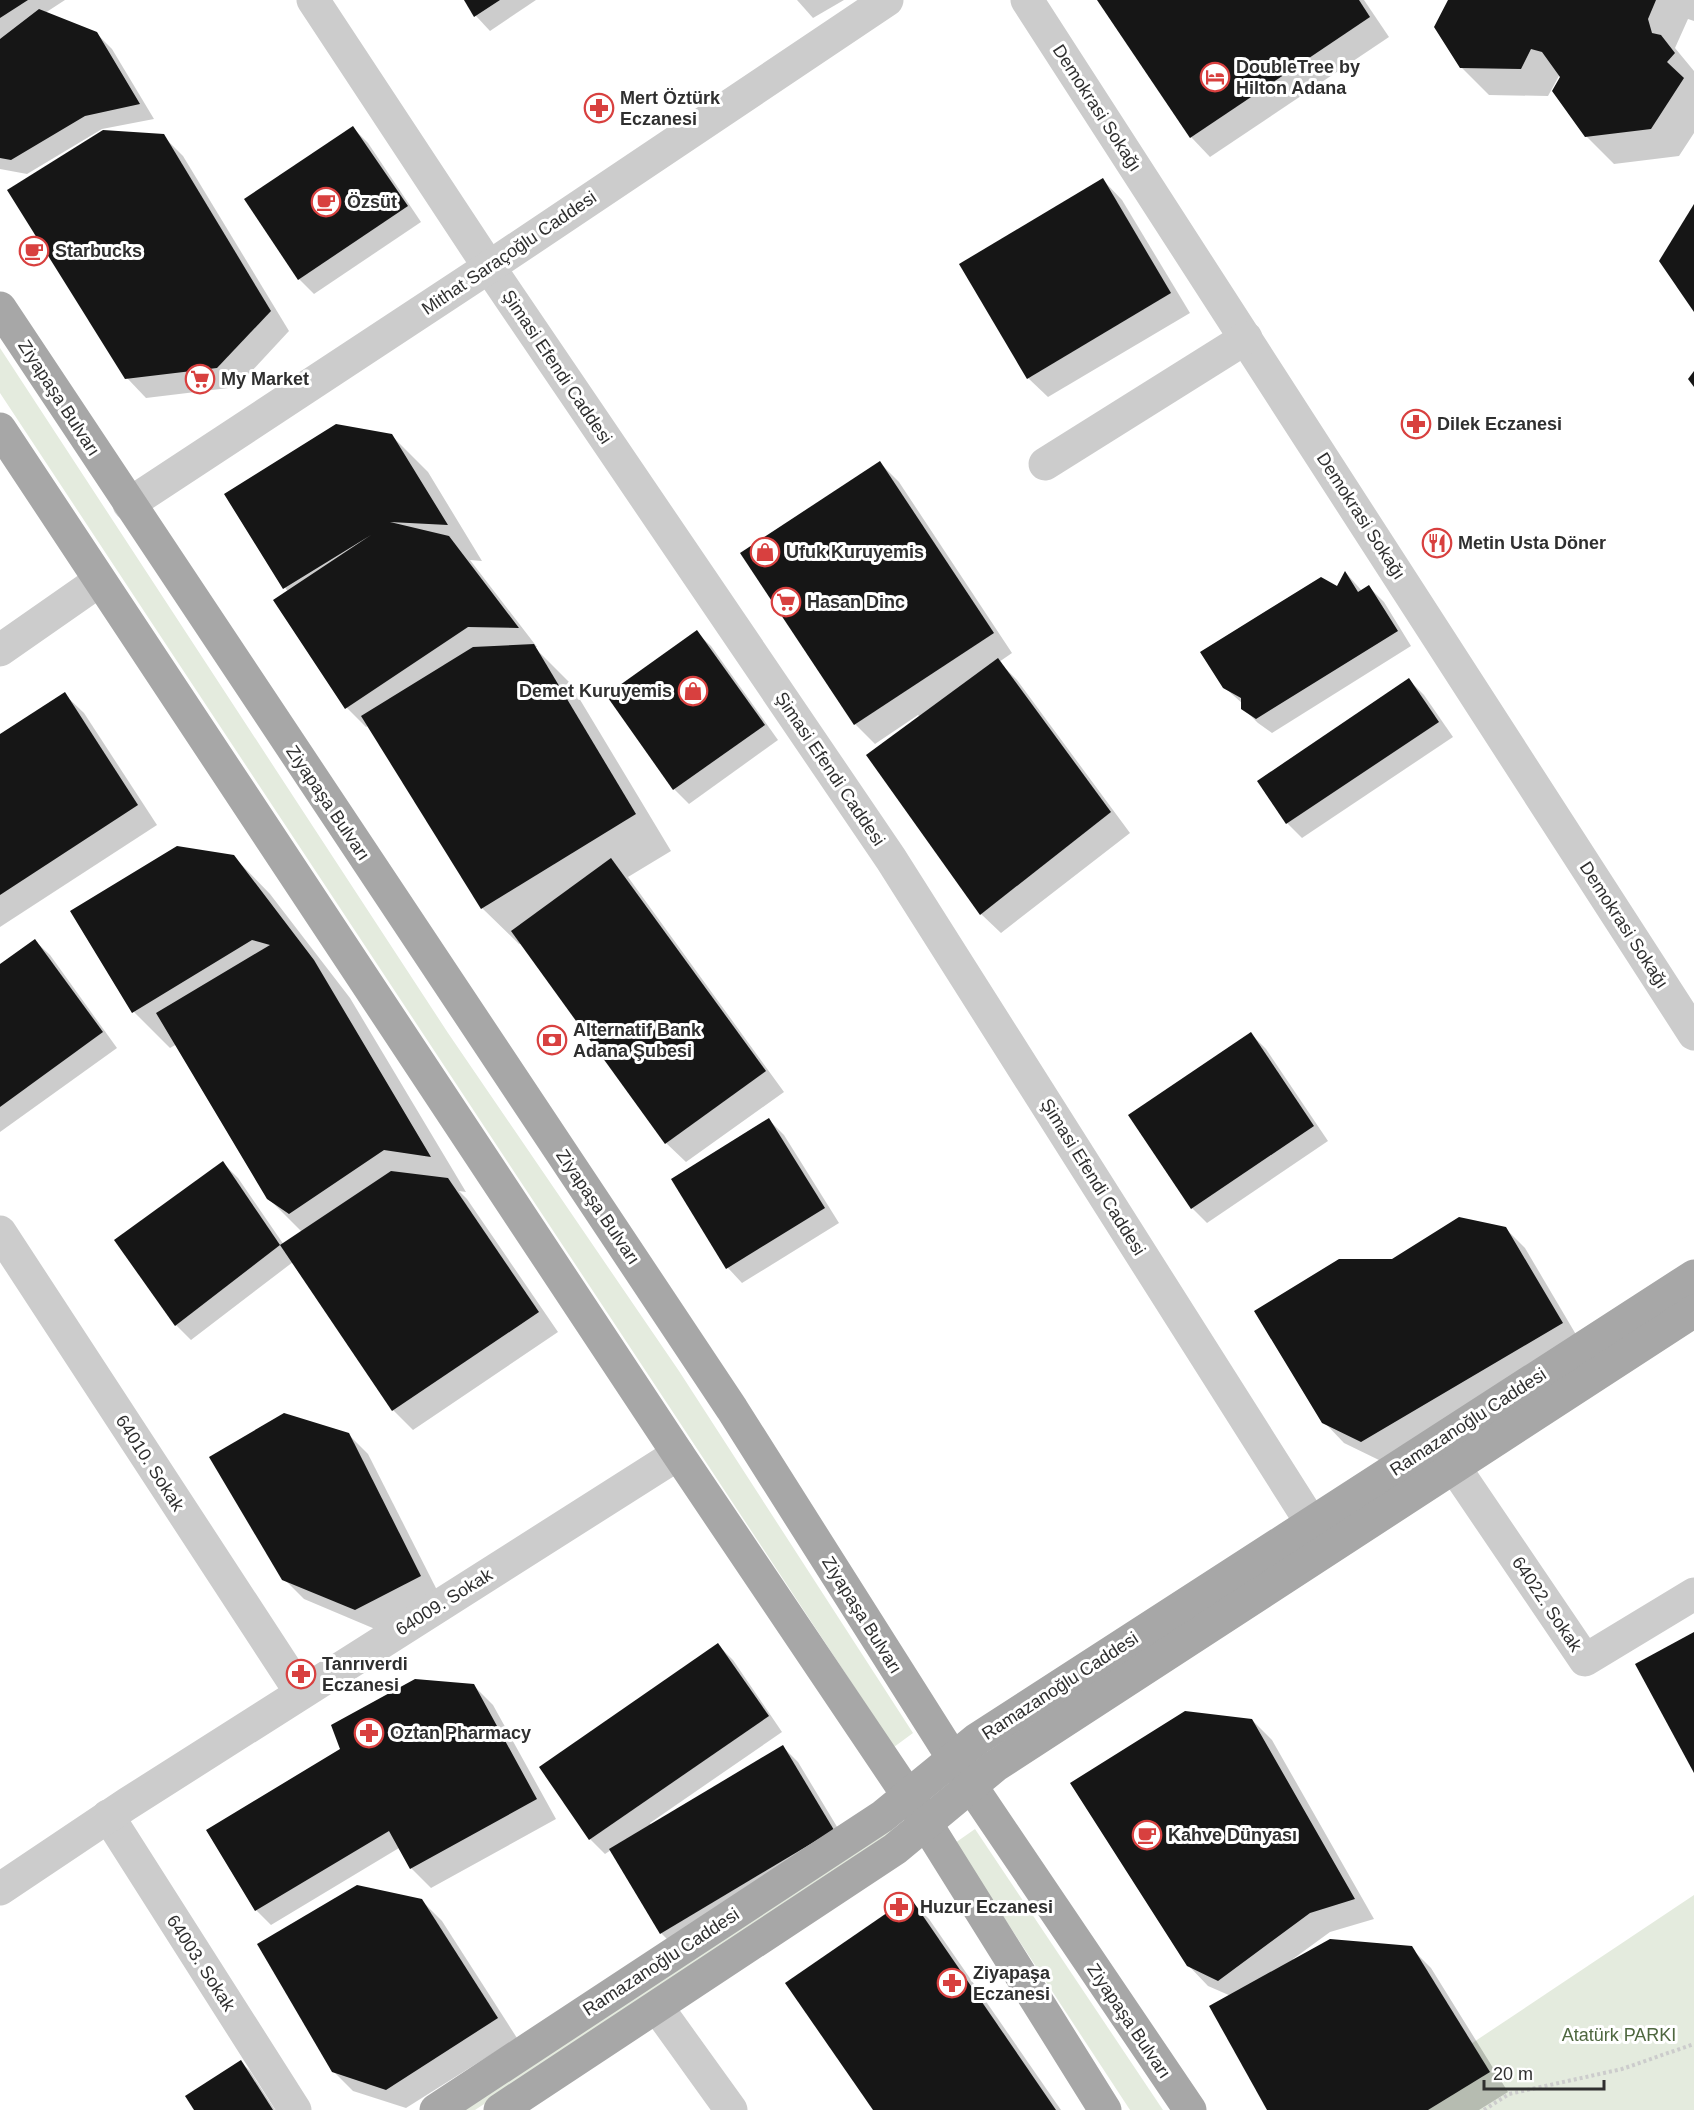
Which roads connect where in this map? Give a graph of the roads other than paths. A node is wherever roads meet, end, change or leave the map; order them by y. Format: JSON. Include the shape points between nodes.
{"nodes":[{"id":1,"x":313,"y":0,"type":"edge"},
{"id":2,"x":887,"y":0,"type":"edge"},
{"id":3,"x":1027,"y":0,"type":"edge"},
{"id":4,"x":489,"y":267,"type":"junction"},
{"id":5,"x":0,"y":308,"type":"edge"},
{"id":6,"x":1246,"y":338,"type":"junction"},
{"id":7,"x":0,"y":429,"type":"edge"},
{"id":8,"x":1046,"y":464,"type":"dead end"},
{"id":9,"x":129,"y":504,"type":"junction"},
{"id":10,"x":99,"y":581,"type":"junction"},
{"id":11,"x":0,"y":650,"type":"edge"},
{"id":12,"x":1694,"y":1034,"type":"edge"},
{"id":13,"x":0,"y":1232,"type":"edge"},
{"id":14,"x":1694,"y":1276,"type":"edge"},
{"id":15,"x":1694,"y":1311,"type":"edge"},
{"id":16,"x":678,"y":1454,"type":"junction"},
{"id":17,"x":1446,"y":1454,"type":"junction"},
{"id":18,"x":1320,"y":1536,"type":"junction"},
{"id":19,"x":1694,"y":1594,"type":"edge"},
{"id":20,"x":301,"y":1693,"type":"junction"},
{"id":21,"x":953,"y":1759,"type":"junction"},
{"id":22,"x":971,"y":1787,"type":"junction"},
{"id":23,"x":908,"y":1796,"type":"junction"},
{"id":24,"x":108,"y":1816,"type":"junction"},
{"id":25,"x":926,"y":1824,"type":"junction"},
{"id":26,"x":0,"y":1889,"type":"edge"},
{"id":27,"x":657,"y":2007,"type":"junction"},
{"id":28,"x":295,"y":2110,"type":"edge"},
{"id":29,"x":436,"y":2110,"type":"edge"},
{"id":30,"x":500,"y":2110,"type":"edge"},
{"id":31,"x":731,"y":2110,"type":"edge"},
{"id":32,"x":1105,"y":2110,"type":"edge"},
{"id":33,"x":1190,"y":2110,"type":"edge"}],
"edges":[{"from":1,"to":4,"type":"street","name":"Şimasi Efendi Caddesi"},
{"from":2,"to":4,"type":"street","name":"Mithat Saraçoğlu Caddesi"},
{"from":3,"to":6,"type":"street","name":"Demokrasi Sokağı"},
{"from":4,"to":9,"type":"street","name":"Mithat Saraçoğlu Caddesi"},
{"from":4,"to":18,"type":"street","name":"Şimasi Efendi Caddesi","via":[[891,859]]},
{"from":5,"to":9,"type":"main road","name":"Ziyapaşa Bulvarı"},
{"from":6,"to":8,"type":"street"},
{"from":6,"to":12,"type":"street","name":"Demokrasi Sokağı"},
{"from":7,"to":10,"type":"main road"},
{"from":9,"to":21,"type":"main road","name":"Ziyapaşa Bulvarı","via":[[732,1409]]},
{"from":10,"to":11,"type":"street"},
{"from":10,"to":16,"type":"main road"},
{"from":13,"to":20,"type":"street","name":"64010. Sokak"},
{"from":14,"to":17,"type":"main road","name":"Ramazanoğlu Caddesi"},
{"from":15,"to":17,"type":"main road","name":"Ramazanoğlu Caddesi"},
{"from":16,"to":20,"type":"street","name":"64009. Sokak"},
{"from":16,"to":23,"type":"main road"},
{"from":17,"to":18,"type":"main road","name":"Ramazanoğlu Caddesi"},
{"from":17,"to":19,"type":"street","name":"64022. Sokak","via":[[1585,1660]]},
{"from":18,"to":21,"type":"main road","name":"Ramazanoğlu Caddesi","via":[[977,1739]]},
{"from":18,"to":22,"type":"main road","name":"Ramazanoğlu Caddesi","via":[[995,1766]]},
{"from":20,"to":24,"type":"street","name":"64009. Sokak"},
{"from":21,"to":22,"type":"main road","name":"Ziyapaşa Bulvarı"},
{"from":21,"to":23,"type":"main road","name":"Ramazanoğlu Caddesi"},
{"from":22,"to":25,"type":"main road","name":"Ramazanoğlu Caddesi"},
{"from":22,"to":33,"type":"main road","name":"Ziyapaşa Bulvarı"},
{"from":23,"to":25,"type":"main road"},
{"from":23,"to":29,"type":"main road","name":"Ramazanoğlu Caddesi"},
{"from":24,"to":26,"type":"street","name":"64009. Sokak"},
{"from":24,"to":28,"type":"street","name":"64003. Sokak"},
{"from":25,"to":27,"type":"main road","name":"Ramazanoğlu Caddesi","via":[[895,1849]]},
{"from":25,"to":32,"type":"main road"},
{"from":27,"to":30,"type":"main road","name":"Ramazanoğlu Caddesi"},
{"from":27,"to":31,"type":"street"}]}
